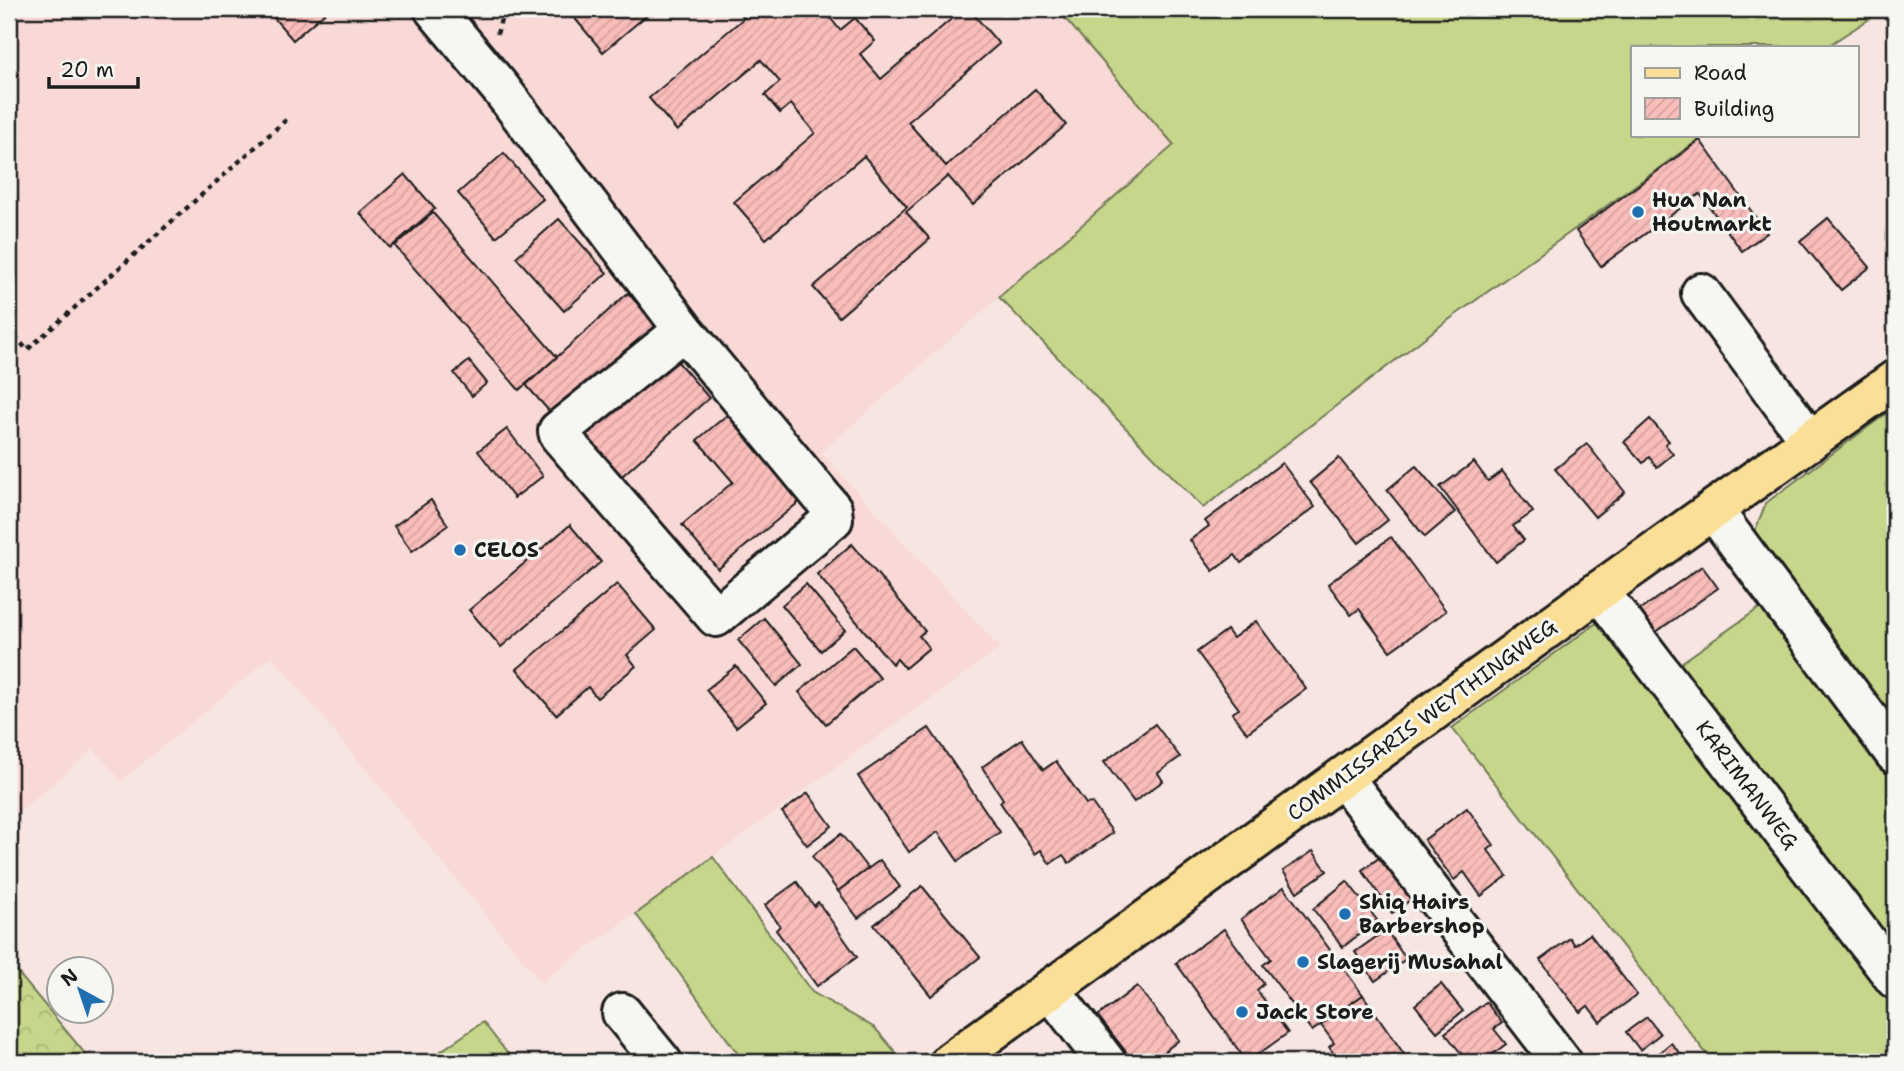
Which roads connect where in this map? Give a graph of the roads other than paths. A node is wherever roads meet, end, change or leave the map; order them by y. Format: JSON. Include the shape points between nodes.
{"nodes":[{"id":1,"x":434,"y":9,"type":"edge"},
{"id":2,"x":1701,"y":293,"type":"dead end"},
{"id":3,"x":684,"y":330,"type":"junction"},
{"id":4,"x":1895,"y":380,"type":"edge"},
{"id":5,"x":1810,"y":441,"type":"junction"},
{"id":6,"x":1713,"y":510,"type":"junction"},
{"id":7,"x":1599,"y":591,"type":"junction"},
{"id":8,"x":1895,"y":754,"type":"edge"},
{"id":9,"x":1343,"y":777,"type":"junction"},
{"id":10,"x":1895,"y":979,"type":"edge"},
{"id":11,"x":1050,"y":989,"type":"junction"},
{"id":12,"x":622,"y":1013,"type":"dead end"},
{"id":13,"x":662,"y":1062,"type":"edge"},
{"id":14,"x":950,"y":1062,"type":"edge"},
{"id":15,"x":1106,"y":1062,"type":"edge"},
{"id":16,"x":1562,"y":1062,"type":"edge"}],
"edges":[{"from":1,"to":3,"type":"street","via":[[501,89]]},
{"from":2,"to":5,"type":"street"},
{"from":3,"to":3,"type":"street","via":[[558,431],[716,617],[834,514]]},
{"from":4,"to":5,"type":"main road","name":"COMMISSARIS WEYTHINGWEG"},
{"from":5,"to":6,"type":"main road","name":"COMMISSARIS WEYTHINGWEG"},
{"from":6,"to":7,"type":"main road","name":"COMMISSARIS WEYTHINGWEG"},
{"from":6,"to":8,"type":"street"},
{"from":7,"to":9,"type":"main road","name":"COMMISSARIS WEYTHINGWEG"},
{"from":7,"to":10,"type":"street","name":"KARIMANWEG"},
{"from":9,"to":11,"type":"main road","name":"COMMISSARIS WEYTHINGWEG"},
{"from":9,"to":16,"type":"street"},
{"from":11,"to":14,"type":"main road","name":"COMMISSARIS WEYTHINGWEG"},
{"from":11,"to":15,"type":"street"},
{"from":12,"to":13,"type":"street"}]}
